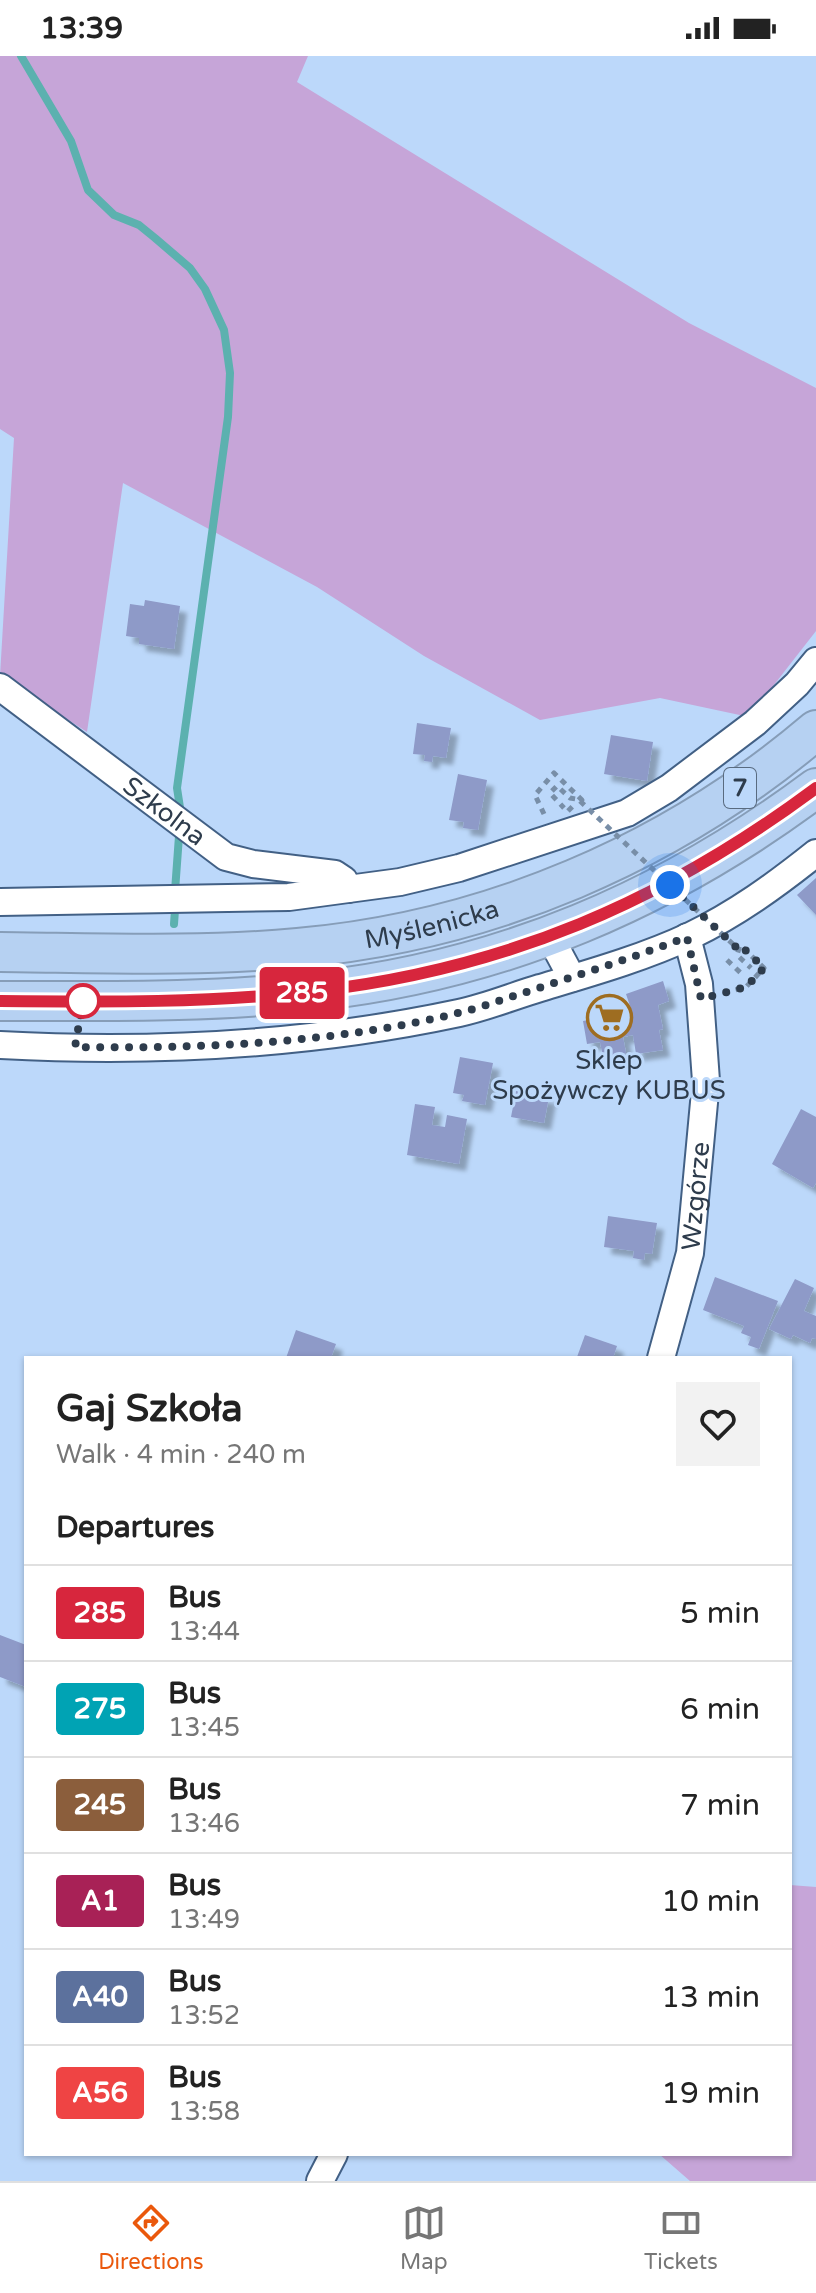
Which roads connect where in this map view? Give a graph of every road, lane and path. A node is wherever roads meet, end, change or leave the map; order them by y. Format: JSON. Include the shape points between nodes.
{"nodes":[{"id":1,"x":816,"y":661,"type":"edge"},
{"id":2,"x":0,"y":687,"type":"edge"},
{"id":3,"x":816,"y":730,"type":"edge"},
{"id":4,"x":816,"y":788,"type":"edge"},
{"id":5,"x":556,"y":799,"type":"dead end"},
{"id":6,"x":578,"y":803,"type":"junction"},
{"id":7,"x":554,"y":837,"type":"junction"},
{"id":8,"x":816,"y":853,"type":"edge"},
{"id":9,"x":348,"y":889,"type":"junction"},
{"id":10,"x":0,"y":902,"type":"edge"},
{"id":11,"x":550,"y":937,"type":"junction"},
{"id":12,"x":687,"y":937,"type":"junction"},
{"id":13,"x":735,"y":951,"type":"junction"},
{"id":14,"x":0,"y":952,"type":"edge"},
{"id":15,"x":727,"y":960,"type":"dead end"},
{"id":16,"x":751,"y":968,"type":"dead end"},
{"id":17,"x":757,"y":975,"type":"junction"},
{"id":18,"x":744,"y":976,"type":"dead end"},
{"id":19,"x":572,"y":978,"type":"junction"},
{"id":20,"x":701,"y":999,"type":"junction"},
{"id":21,"x":0,"y":1001,"type":"edge"},
{"id":22,"x":0,"y":1045,"type":"edge"},
{"id":23,"x":662,"y":1356,"type":"edge"},
{"id":24,"x":333,"y":2156,"type":"edge"},
{"id":25,"x":320,"y":2181,"type":"edge"}],
"edges":[{"from":1,"to":7,"type":"street","via":[[755,723],[669,788],[627,813]]},
{"from":2,"to":9,"type":"street","name":"Szkolna","via":[[226,857],[335,874]]},
{"from":3,"to":14,"type":"highway","name":"Myślenicka","number":"7","via":[[759,775],[659,839],[567,882],[471,916],[300,948]]},
{"from":4,"to":11,"type":"highway","name":"Myślenicka","number":"7","via":[[679,878]]},
{"from":5,"to":6,"type":"path","via":[[550,793],[557,787]]},
{"from":6,"to":6,"type":"path","bridge":true,"via":[[557,786],[550,793],[568,811]]},
{"from":6,"to":7,"type":"path","via":[[582,800],[554,773],[535,795]]},
{"from":6,"to":13,"type":"path","bridge":true},
{"from":7,"to":9,"type":"street","via":[[459,868]]},
{"from":8,"to":12,"type":"street","via":[[771,889]]},
{"from":9,"to":10,"type":"street","via":[[289,897]]},
{"from":11,"to":19,"type":"street"},
{"from":11,"to":21,"type":"highway","name":"Myślenicka","number":"7","via":[[431,972],[317,991],[215,999]]},
{"from":12,"to":19,"type":"street"},
{"from":12,"to":20,"type":"street","name":"Wzgórze"},
{"from":13,"to":16,"type":"path"},
{"from":13,"to":17,"type":"path"},
{"from":13,"to":17,"type":"path","via":[[740,945],[764,968]]},
{"from":15,"to":18,"type":"path"},
{"from":17,"to":20,"type":"path","via":[[746,987]]},
{"from":19,"to":22,"type":"street","via":[[463,1012],[287,1039],[137,1048]]},
{"from":20,"to":23,"type":"street","name":"Wzgórze","via":[[706,1081],[690,1253]]},
{"from":24,"to":25,"type":"street"}]}
